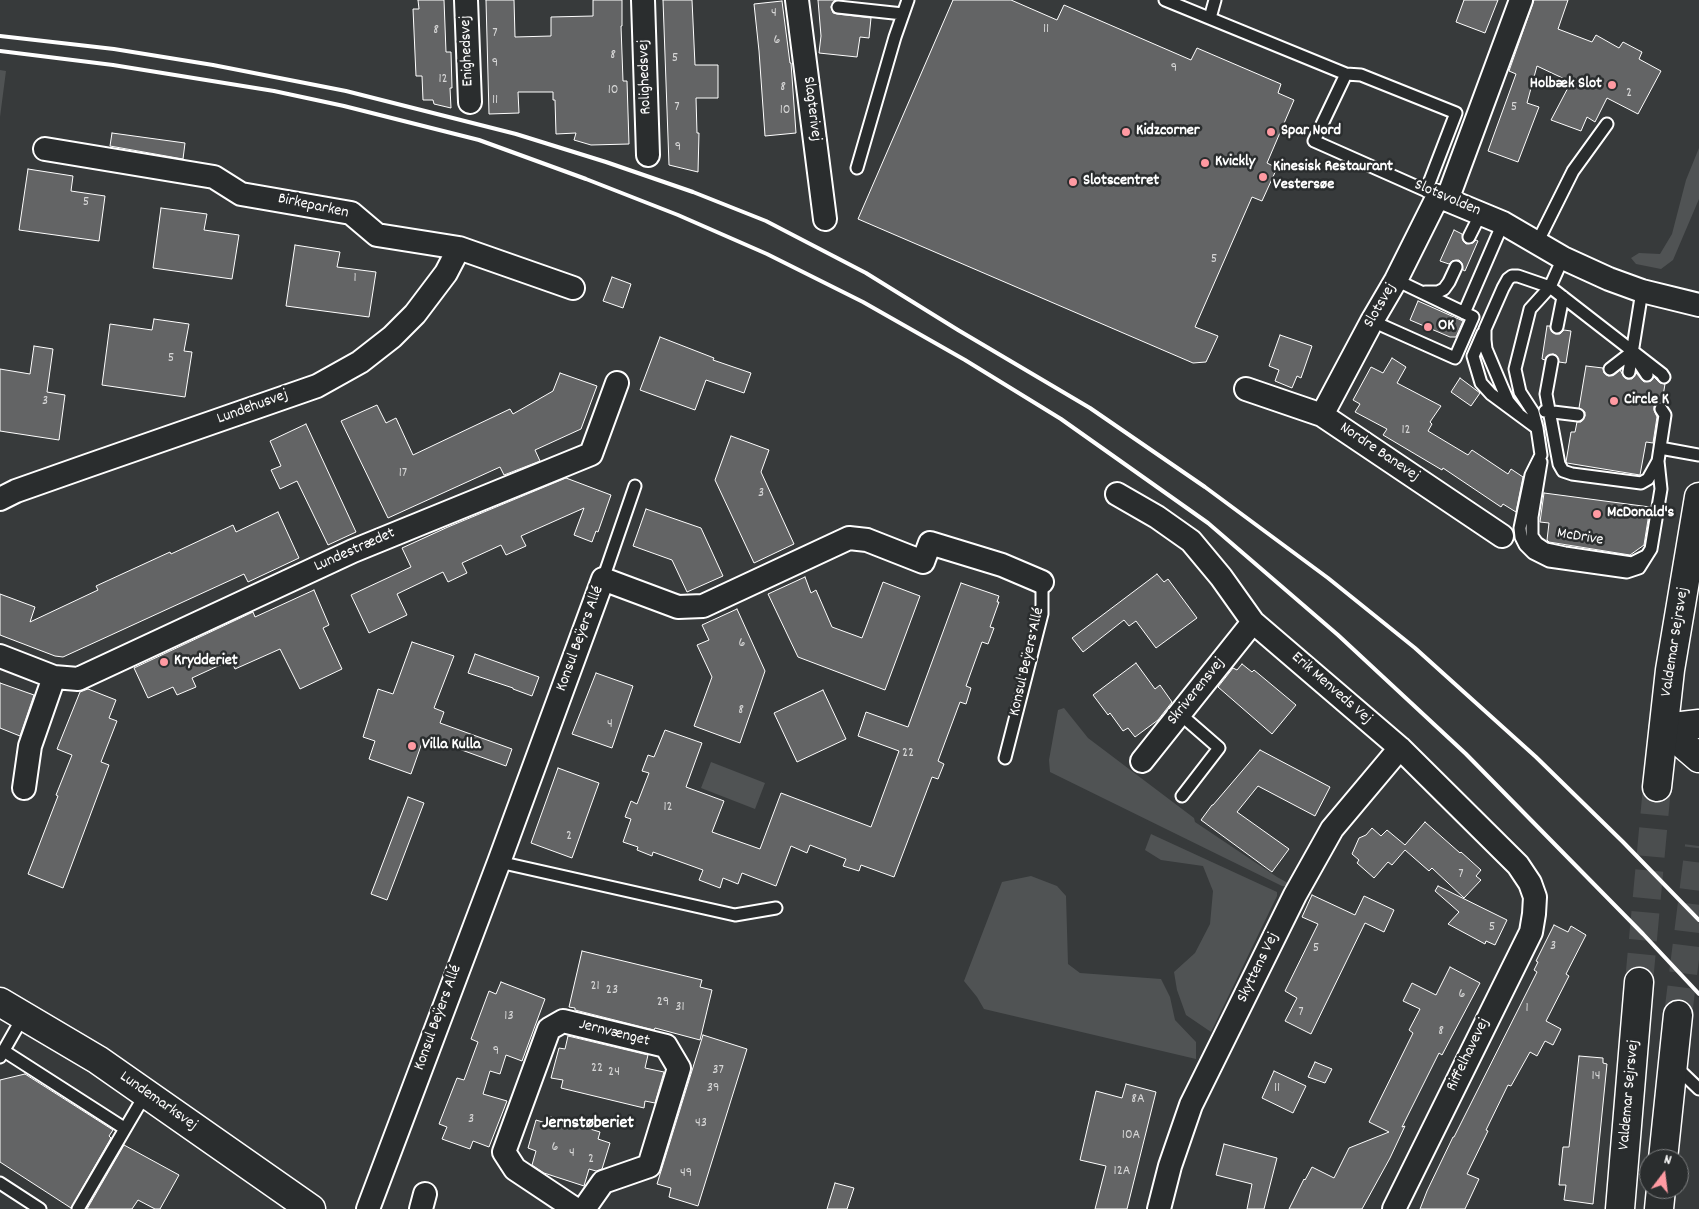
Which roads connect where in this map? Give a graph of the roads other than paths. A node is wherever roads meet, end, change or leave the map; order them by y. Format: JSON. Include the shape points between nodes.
{"nodes":[{"id":1,"x":466,"y":0,"type":"edge"},
{"id":2,"x":643,"y":0,"type":"edge"},
{"id":3,"x":797,"y":0,"type":"edge"},
{"id":4,"x":908,"y":0,"type":"edge"},
{"id":5,"x":1165,"y":0,"type":"edge"},
{"id":6,"x":1215,"y":0,"type":"edge"},
{"id":7,"x":1522,"y":0,"type":"edge"},
{"id":8,"x":838,"y":6,"type":"dead end"},
{"id":9,"x":903,"y":14,"type":"junction"},
{"id":10,"x":1210,"y":18,"type":"junction"},
{"id":11,"x":1346,"y":74,"type":"junction"},
{"id":12,"x":470,"y":102,"type":"dead end"},
{"id":13,"x":1607,"y":124,"type":"dead end"},
{"id":14,"x":45,"y":149,"type":"dead end"},
{"id":15,"x":648,"y":155,"type":"dead end"},
{"id":16,"x":857,"y":168,"type":"dead end"},
{"id":17,"x":1437,"y":195,"type":"junction"},
{"id":18,"x":1480,"y":213,"type":"junction"},
{"id":19,"x":825,"y":219,"type":"dead end"},
{"id":20,"x":1503,"y":223,"type":"junction"},
{"id":21,"x":1469,"y":237,"type":"dead end"},
{"id":22,"x":1537,"y":243,"type":"junction"},
{"id":23,"x":460,"y":248,"type":"junction"},
{"id":24,"x":1563,"y":258,"type":"junction"},
{"id":25,"x":1456,"y":267,"type":"dead end"},
{"id":26,"x":1406,"y":285,"type":"junction"},
{"id":27,"x":1550,"y":287,"type":"junction"},
{"id":28,"x":573,"y":288,"type":"dead end"},
{"id":29,"x":1642,"y":291,"type":"junction"},
{"id":30,"x":1563,"y":297,"type":"junction"},
{"id":31,"x":1699,"y":305,"type":"edge"},
{"id":32,"x":1464,"y":313,"type":"junction"},
{"id":33,"x":1372,"y":321,"type":"junction"},
{"id":34,"x":1557,"y":327,"type":"dead end"},
{"id":35,"x":1485,"y":330,"type":"junction"},
{"id":36,"x":1632,"y":352,"type":"junction"},
{"id":37,"x":1552,"y":361,"type":"dead end"},
{"id":38,"x":1610,"y":369,"type":"dead end"},
{"id":39,"x":1629,"y":372,"type":"dead end"},
{"id":40,"x":1647,"y":375,"type":"dead end"},
{"id":41,"x":1664,"y":377,"type":"dead end"},
{"id":42,"x":617,"y":383,"type":"dead end"},
{"id":43,"x":1246,"y":389,"type":"dead end"},
{"id":44,"x":1661,"y":409,"type":"dead end"},
{"id":45,"x":1550,"y":411,"type":"junction"},
{"id":46,"x":1533,"y":412,"type":"junction"},
{"id":47,"x":1518,"y":413,"type":"junction"},
{"id":48,"x":1322,"y":415,"type":"junction"},
{"id":49,"x":1578,"y":415,"type":"dead end"},
{"id":50,"x":1537,"y":428,"type":"junction"},
{"id":51,"x":1660,"y":448,"type":"junction"},
{"id":52,"x":1699,"y":454,"type":"edge"},
{"id":53,"x":1658,"y":461,"type":"junction"},
{"id":54,"x":635,"y":486,"type":"dead end"},
{"id":55,"x":1117,"y":494,"type":"dead end"},
{"id":56,"x":1699,"y":498,"type":"edge"},
{"id":57,"x":0,"y":500,"type":"edge"},
{"id":58,"x":1502,"y":536,"type":"dead end"},
{"id":59,"x":602,"y":579,"type":"junction"},
{"id":60,"x":1042,"y":582,"type":"joint"},
{"id":61,"x":1253,"y":622,"type":"junction"},
{"id":62,"x":0,"y":656,"type":"edge"},
{"id":63,"x":54,"y":677,"type":"junction"},
{"id":64,"x":1180,"y":714,"type":"junction"},
{"id":65,"x":1699,"y":724,"type":"edge"},
{"id":66,"x":1664,"y":728,"type":"junction"},
{"id":67,"x":1400,"y":748,"type":"junction"},
{"id":68,"x":1006,"y":758,"type":"dead end"},
{"id":69,"x":1699,"y":758,"type":"edge"},
{"id":70,"x":1142,"y":761,"type":"dead end"},
{"id":71,"x":1657,"y":786,"type":"tunnel mouth"},
{"id":72,"x":24,"y":788,"type":"dead end"},
{"id":73,"x":1182,"y":796,"type":"dead end"},
{"id":74,"x":499,"y":862,"type":"junction"},
{"id":75,"x":1534,"y":897,"type":"joint"},
{"id":76,"x":776,"y":908,"type":"dead end"},
{"id":77,"x":1639,"y":982,"type":"tunnel mouth"},
{"id":78,"x":0,"y":1002,"type":"edge"},
{"id":79,"x":1678,"y":1015,"type":"tunnel mouth"},
{"id":80,"x":24,"y":1016,"type":"junction"},
{"id":81,"x":2,"y":1054,"type":"edge"},
{"id":82,"x":1673,"y":1064,"type":"junction"},
{"id":83,"x":1699,"y":1088,"type":"edge"},
{"id":84,"x":146,"y":1092,"type":"junction"},
{"id":85,"x":124,"y":1128,"type":"junction"},
{"id":86,"x":1665,"y":1149,"type":"edge"},
{"id":87,"x":0,"y":1183,"type":"edge"},
{"id":88,"x":40,"y":1209,"type":"edge"},
{"id":89,"x":78,"y":1209,"type":"edge"},
{"id":90,"x":312,"y":1209,"type":"edge"},
{"id":91,"x":368,"y":1209,"type":"edge"},
{"id":92,"x":575,"y":1209,"type":"edge"},
{"id":93,"x":584,"y":1209,"type":"edge"},
{"id":94,"x":1159,"y":1209,"type":"edge"},
{"id":95,"x":1394,"y":1209,"type":"edge"},
{"id":96,"x":1620,"y":1209,"type":"edge"}],
"edges":[{"from":1,"to":12,"type":"street","name":"Enighedsvej"},
{"from":2,"to":15,"type":"street","name":"Rolighedsvej"},
{"from":3,"to":19,"type":"street","name":"Slagterivej"},
{"from":4,"to":9,"type":"lane"},
{"from":5,"to":10,"type":"lane"},
{"from":6,"to":10,"type":"lane"},
{"from":7,"to":17,"type":"street","name":"Slotsvej"},
{"from":8,"to":9,"type":"lane"},
{"from":9,"to":16,"type":"lane"},
{"from":10,"to":11,"type":"lane"},
{"from":11,"to":17,"type":"lane","via":[[1361,75],[1456,113]]},
{"from":11,"to":17,"type":"lane","name":"Slotsvolden","via":[[1314,141]]},
{"from":13,"to":22,"type":"lane","via":[[1573,172]]},
{"from":14,"to":23,"type":"street","name":"Birkeparken","via":[[214,177],[241,194],[351,213],[377,235]]},
{"from":17,"to":18,"type":"street","name":"Slotsvolden"},
{"from":17,"to":26,"type":"street","name":"Slotsvej"},
{"from":18,"to":20,"type":"street","name":"Slotsvolden"},
{"from":18,"to":21,"type":"lane"},
{"from":20,"to":22,"type":"street","name":"Slotsvolden"},
{"from":20,"to":32,"type":"lane"},
{"from":22,"to":24,"type":"street","name":"Slotsvolden"},
{"from":23,"to":28,"type":"street","name":"Birkeparken"},
{"from":23,"to":57,"type":"street","name":"Lundehusvej","via":[[415,314],[360,362],[317,386],[16,491]]},
{"from":24,"to":27,"type":"lane"},
{"from":24,"to":29,"type":"street","name":"Slotsvolden"},
{"from":25,"to":26,"type":"lane","via":[[1444,289],[1431,292]]},
{"from":26,"to":32,"type":"lane"},
{"from":26,"to":33,"type":"street","name":"Slotsvej"},
{"from":27,"to":30,"type":"lane"},
{"from":27,"to":35,"type":"lane","via":[[1512,276],[1503,288]]},
{"from":27,"to":46,"type":"lane","via":[[1530,309],[1515,369],[1520,392]]},
{"from":29,"to":31,"type":"street","name":"Slotsvolden"},
{"from":29,"to":36,"type":"lane"},
{"from":30,"to":34,"type":"lane"},
{"from":30,"to":36,"type":"lane"},
{"from":32,"to":33,"type":"lane","via":[[1473,317],[1455,358]]},
{"from":33,"to":48,"type":"street","name":"Slotsvej"},
{"from":35,"to":47,"type":"lane","via":[[1486,349],[1508,400]]},
{"from":35,"to":47,"type":"lane","via":[[1473,356],[1481,383]]},
{"from":36,"to":38,"type":"lane"},
{"from":36,"to":39,"type":"lane"},
{"from":36,"to":40,"type":"lane"},
{"from":36,"to":41,"type":"lane"},
{"from":37,"to":45,"type":"lane","via":[[1546,394]]},
{"from":42,"to":63,"type":"street","name":"Lundestrædet","via":[[591,454],[353,551],[78,679]]},
{"from":43,"to":48,"type":"street","name":"Nordre Banevej"},
{"from":44,"to":51,"type":"lane","via":[[1665,415]]},
{"from":45,"to":46,"type":"lane"},
{"from":45,"to":49,"type":"lane"},
{"from":45,"to":53,"type":"lane","via":[[1563,471],[1641,483],[1648,479]]},
{"from":46,"to":50,"type":"lane"},
{"from":47,"to":50,"type":"lane"},
{"from":48,"to":58,"type":"street","name":"Nordre Banevej"},
{"from":50,"to":53,"type":"lane","name":"McDrive","via":[[1541,456],[1532,536],[1546,549],[1632,563],[1648,556],[1661,489]]},
{"from":51,"to":52,"type":"lane"},
{"from":51,"to":53,"type":"lane"},
{"from":54,"to":59,"type":"lane"},
{"from":55,"to":61,"type":"street","name":"Erik Menveds Vej","via":[[1158,517],[1191,541],[1222,577]]},
{"from":56,"to":66,"type":"main road","name":"Valdemar Sejrsvej","via":[[1670,670]]},
{"from":59,"to":60,"type":"street","name":"Konsul Beÿers Allé","via":[[678,607],[702,606],[849,538],[867,540],[923,562],[930,543],[1002,565]]},
{"from":59,"to":74,"type":"street","name":"Konsul Beÿers Allé"},
{"from":60,"to":68,"type":"lane","name":"Konsul Beÿers Allé","via":[[1042,614]]},
{"from":61,"to":64,"type":"street","name":"Skriverensvej"},
{"from":61,"to":67,"type":"street","name":"Erik Menveds Vej"},
{"from":62,"to":63,"type":"street","name":"Lundestrædet"},
{"from":63,"to":72,"type":"street","via":[[30,746]]},
{"from":64,"to":70,"type":"street","name":"Skriverensvej"},
{"from":64,"to":73,"type":"lane","via":[[1220,748]]},
{"from":65,"to":66,"type":"main road"},
{"from":66,"to":69,"type":"main road"},
{"from":66,"to":71,"type":"main road","name":"Valdemar Sejrsvej"},
{"from":67,"to":75,"type":"street","name":"Erik Menveds Vej","via":[[1518,865],[1530,883]]},
{"from":67,"to":94,"type":"street","name":"Skyttens Vej","via":[[1332,829],[1295,896],[1191,1105]]},
{"from":74,"to":76,"type":"lane","via":[[735,915]]},
{"from":74,"to":91,"type":"street","name":"Konsul Beÿers Allé"},
{"from":75,"to":95,"type":"street","name":"Riffelhavevej","via":[[1531,932]]},
{"from":77,"to":96,"type":"main road","name":"Valdemar Sejrsvej"},
{"from":78,"to":80,"type":"main road","name":"Lundemarksvej"},
{"from":79,"to":82,"type":"main road"},
{"from":80,"to":81,"type":"lane"},
{"from":80,"to":84,"type":"main road","name":"Lundemarksvej"},
{"from":81,"to":85,"type":"lane"},
{"from":82,"to":83,"type":"lane"},
{"from":82,"to":86,"type":"main road"},
{"from":84,"to":85,"type":"lane"},
{"from":84,"to":90,"type":"main road","name":"Lundemarksvej"},
{"from":85,"to":89,"type":"lane"},
{"from":87,"to":88,"type":"lane"},
{"from":92,"to":93,"type":"street","name":"Jernvænget","via":[[516,1169],[504,1152],[549,1029],[563,1021],[666,1046],[679,1068],[649,1166],[603,1182]]}]}
